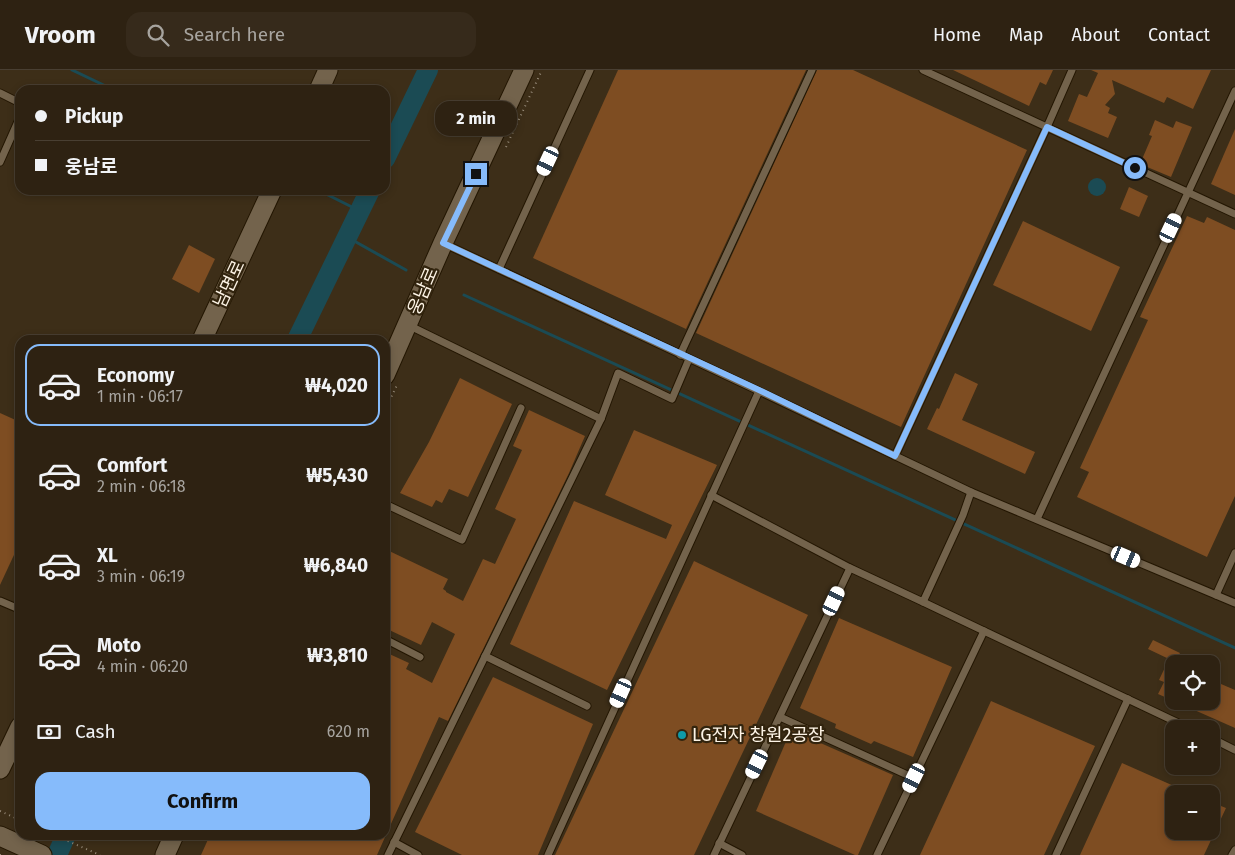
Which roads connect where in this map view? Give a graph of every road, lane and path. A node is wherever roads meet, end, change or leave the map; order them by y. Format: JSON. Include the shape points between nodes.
{"nodes":[{"id":1,"x":328,"y":70,"type":"edge"},
{"id":2,"x":524,"y":70,"type":"edge"},
{"id":3,"x":542,"y":70,"type":"edge"},
{"id":4,"x":590,"y":70,"type":"edge"},
{"id":5,"x":812,"y":70,"type":"edge"},
{"id":6,"x":923,"y":70,"type":"edge"},
{"id":7,"x":1072,"y":70,"type":"edge"},
{"id":8,"x":321,"y":85,"type":"edge"},
{"id":9,"x":1235,"y":91,"type":"edge"},
{"id":10,"x":0,"y":93,"type":"edge"},
{"id":11,"x":15,"y":100,"type":"edge"},
{"id":12,"x":1047,"y":127,"type":"junction"},
{"id":13,"x":15,"y":128,"type":"edge"},
{"id":14,"x":504,"y":151,"type":"dead end"},
{"id":15,"x":0,"y":162,"type":"edge"},
{"id":16,"x":1188,"y":192,"type":"junction"},
{"id":17,"x":270,"y":195,"type":"edge"},
{"id":18,"x":1235,"y":214,"type":"edge"},
{"id":19,"x":443,"y":243,"type":"junction"},
{"id":20,"x":499,"y":270,"type":"junction"},
{"id":21,"x":408,"y":325,"type":"junction"},
{"id":22,"x":204,"y":335,"type":"edge"},
{"id":23,"x":680,"y":355,"type":"junction"},
{"id":24,"x":689,"y":359,"type":"junction"},
{"id":25,"x":391,"y":380,"type":"edge"},
{"id":26,"x":759,"y":390,"type":"junction"},
{"id":27,"x":521,"y":408,"type":"dead end"},
{"id":28,"x":601,"y":419,"type":"junction"},
{"id":29,"x":895,"y":456,"type":"junction"},
{"id":30,"x":972,"y":492,"type":"junction"},
{"id":31,"x":711,"y":495,"type":"junction"},
{"id":32,"x":390,"y":506,"type":"edge"},
{"id":33,"x":1037,"y":519,"type":"junction"},
{"id":34,"x":1235,"y":553,"type":"edge"},
{"id":35,"x":850,"y":568,"type":"junction"},
{"id":36,"x":1216,"y":595,"type":"junction"},
{"id":37,"x":0,"y":601,"type":"edge"},
{"id":38,"x":923,"y":602,"type":"junction"},
{"id":39,"x":1235,"y":603,"type":"edge"},
{"id":40,"x":15,"y":607,"type":"edge"},
{"id":41,"x":984,"y":631,"type":"junction"},
{"id":42,"x":390,"y":642,"type":"edge"},
{"id":43,"x":485,"y":656,"type":"junction"},
{"id":44,"x":420,"y":657,"type":"dead end"},
{"id":45,"x":1128,"y":699,"type":"junction"},
{"id":46,"x":587,"y":706,"type":"dead end"},
{"id":47,"x":780,"y":716,"type":"junction"},
{"id":48,"x":1172,"y":720,"type":"edge"},
{"id":49,"x":15,"y":738,"type":"edge"},
{"id":50,"x":1220,"y":742,"type":"edge"},
{"id":51,"x":1235,"y":750,"type":"edge"},
{"id":52,"x":0,"y":769,"type":"edge"},
{"id":53,"x":914,"y":778,"type":"junction"},
{"id":54,"x":0,"y":811,"type":"edge"},
{"id":55,"x":15,"y":818,"type":"edge"},
{"id":56,"x":0,"y":836,"type":"edge"},
{"id":57,"x":66,"y":840,"type":"edge"},
{"id":58,"x":172,"y":840,"type":"edge"},
{"id":59,"x":394,"y":842,"type":"junction"},
{"id":60,"x":719,"y":844,"type":"junction"},
{"id":61,"x":1235,"y":850,"type":"edge"},
{"id":62,"x":42,"y":855,"type":"edge"},
{"id":63,"x":100,"y":855,"type":"edge"},
{"id":64,"x":165,"y":855,"type":"edge"},
{"id":65,"x":388,"y":855,"type":"edge"},
{"id":66,"x":418,"y":855,"type":"edge"},
{"id":67,"x":548,"y":855,"type":"edge"},
{"id":68,"x":714,"y":855,"type":"edge"},
{"id":69,"x":742,"y":855,"type":"edge"},
{"id":70,"x":877,"y":855,"type":"edge"},
{"id":71,"x":1056,"y":855,"type":"edge"},
{"id":72,"x":1232,"y":855,"type":"edge"}],
"edges":[{"from":1,"to":8,"type":"street"},
{"from":2,"to":19,"type":"street","name":"웅남로"},
{"from":3,"to":14,"type":"path"},
{"from":4,"to":20,"type":"lane"},
{"from":5,"to":23,"type":"lane"},
{"from":6,"to":12,"type":"lane"},
{"from":7,"to":12,"type":"lane"},
{"from":9,"to":16,"type":"lane"},
{"from":10,"to":11,"type":"lane"},
{"from":12,"to":16,"type":"lane"},
{"from":12,"to":29,"type":"lane"},
{"from":13,"to":15,"type":"lane"},
{"from":16,"to":18,"type":"lane"},
{"from":16,"to":33,"type":"lane"},
{"from":17,"to":22,"type":"street","name":"남면로"},
{"from":19,"to":20,"type":"lane"},
{"from":19,"to":21,"type":"street","name":"웅남로"},
{"from":20,"to":23,"type":"lane"},
{"from":21,"to":25,"type":"street","name":"웅남로"},
{"from":21,"to":28,"type":"lane"},
{"from":23,"to":24,"type":"lane"},
{"from":24,"to":26,"type":"lane"},
{"from":24,"to":28,"type":"lane","via":[[672,399],[618,373]]},
{"from":26,"to":29,"type":"lane"},
{"from":26,"to":31,"type":"lane"},
{"from":27,"to":32,"type":"lane","via":[[462,540]]},
{"from":28,"to":43,"type":"lane"},
{"from":29,"to":30,"type":"lane"},
{"from":30,"to":33,"type":"lane"},
{"from":30,"to":38,"type":"lane"},
{"from":31,"to":35,"type":"lane"},
{"from":31,"to":67,"type":"lane"},
{"from":33,"to":36,"type":"lane"},
{"from":34,"to":36,"type":"lane"},
{"from":35,"to":38,"type":"lane"},
{"from":35,"to":47,"type":"lane"},
{"from":36,"to":39,"type":"lane"},
{"from":37,"to":40,"type":"lane"},
{"from":38,"to":41,"type":"lane"},
{"from":41,"to":45,"type":"lane"},
{"from":41,"to":53,"type":"lane"},
{"from":42,"to":44,"type":"lane"},
{"from":43,"to":46,"type":"lane"},
{"from":43,"to":59,"type":"lane"},
{"from":45,"to":48,"type":"lane"},
{"from":45,"to":71,"type":"lane"},
{"from":47,"to":53,"type":"lane"},
{"from":47,"to":60,"type":"lane"},
{"from":49,"to":52,"type":"street"},
{"from":50,"to":51,"type":"lane"},
{"from":53,"to":70,"type":"lane"},
{"from":54,"to":55,"type":"path"},
{"from":56,"to":62,"type":"street"},
{"from":57,"to":63,"type":"path"},
{"from":58,"to":64,"type":"street"},
{"from":59,"to":65,"type":"lane"},
{"from":59,"to":66,"type":"lane"},
{"from":60,"to":68,"type":"lane"},
{"from":60,"to":69,"type":"lane"},
{"from":61,"to":72,"type":"lane"}]}
